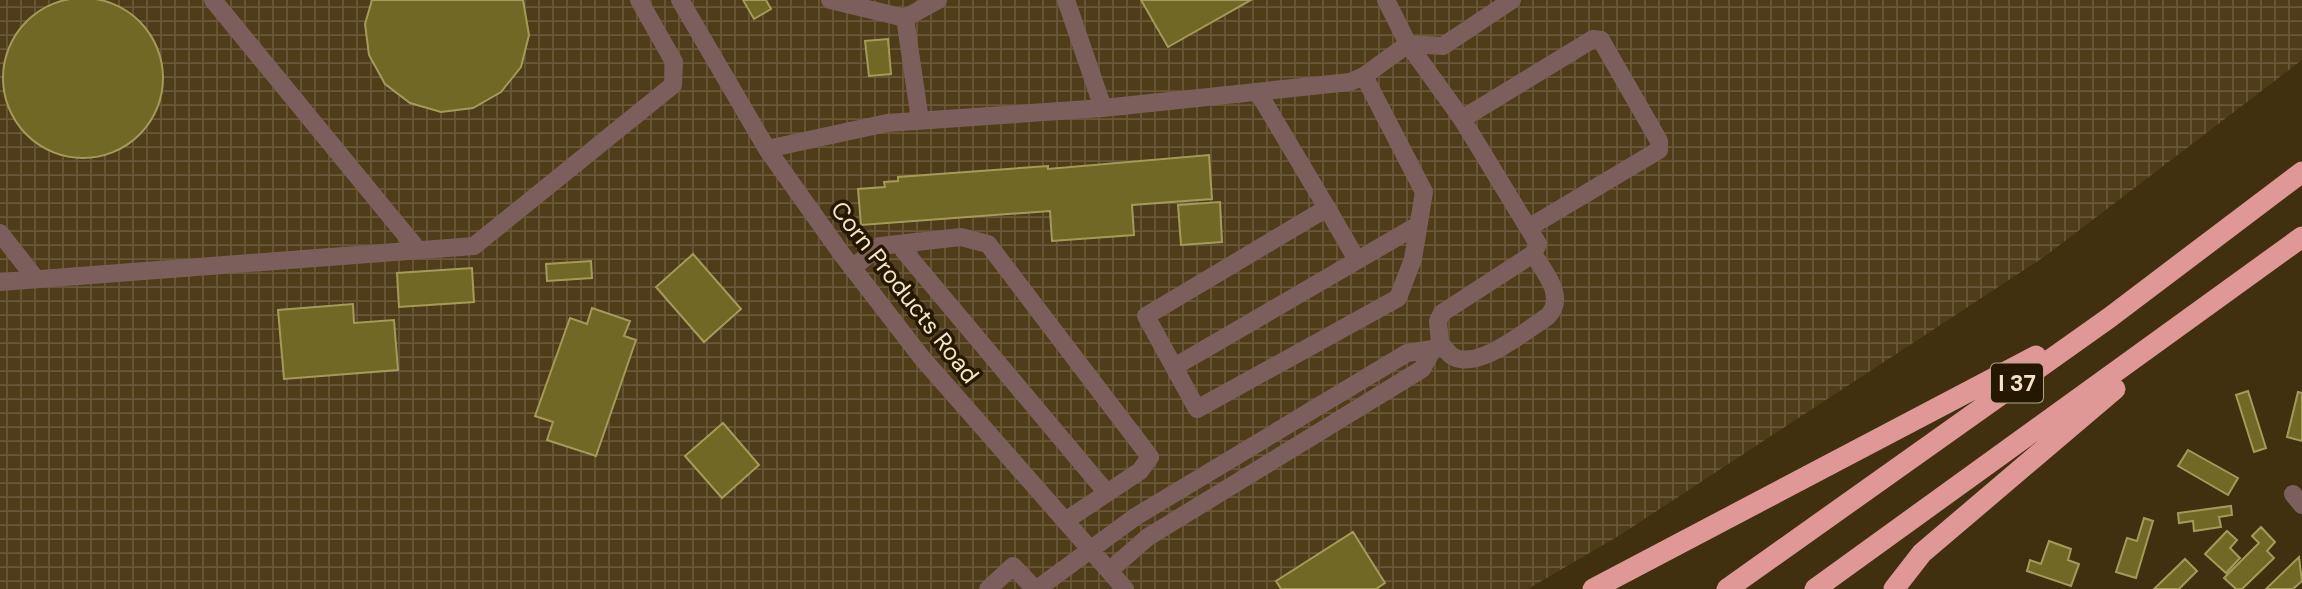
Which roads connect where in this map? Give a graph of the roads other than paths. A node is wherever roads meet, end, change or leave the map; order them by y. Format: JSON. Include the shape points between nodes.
{"nodes":[{"id":1,"x":213,"y":0,"type":"edge"},
{"id":2,"x":639,"y":0,"type":"edge"},
{"id":3,"x":680,"y":0,"type":"edge"},
{"id":4,"x":830,"y":0,"type":"edge"},
{"id":5,"x":938,"y":0,"type":"edge"},
{"id":6,"x":1066,"y":0,"type":"edge"},
{"id":7,"x":1386,"y":0,"type":"edge"},
{"id":8,"x":1512,"y":0,"type":"edge"},
{"id":9,"x":905,"y":18,"type":"junction"},
{"id":10,"x":1408,"y":44,"type":"junction"},
{"id":11,"x":1364,"y":76,"type":"junction"},
{"id":12,"x":1259,"y":93,"type":"junction"},
{"id":13,"x":1103,"y":108,"type":"junction"},
{"id":14,"x":1462,"y":119,"type":"junction"},
{"id":15,"x":920,"y":120,"type":"junction"},
{"id":16,"x":767,"y":149,"type":"junction"},
{"id":17,"x":2302,"y":172,"type":"edge"},
{"id":18,"x":1327,"y":208,"type":"junction"},
{"id":19,"x":1418,"y":225,"type":"junction"},
{"id":20,"x":1528,"y":228,"type":"junction"},
{"id":21,"x":0,"y":233,"type":"edge"},
{"id":22,"x":2302,"y":237,"type":"edge"},
{"id":23,"x":902,"y":244,"type":"junction"},
{"id":24,"x":418,"y":250,"type":"junction"},
{"id":25,"x":1533,"y":254,"type":"junction"},
{"id":26,"x":1357,"y":260,"type":"junction"},
{"id":27,"x":852,"y":268,"type":"junction"},
{"id":28,"x":36,"y":279,"type":"junction"},
{"id":29,"x":0,"y":282,"type":"edge"},
{"id":30,"x":2109,"y":318,"type":"junction"},
{"id":31,"x":2163,"y":339,"type":"junction"},
{"id":32,"x":1437,"y":346,"type":"junction"},
{"id":33,"x":1174,"y":367,"type":"junction"},
{"id":34,"x":1107,"y":493,"type":"junction"},
{"id":35,"x":1065,"y":521,"type":"junction"},
{"id":36,"x":1090,"y":549,"type":"junction"},
{"id":37,"x":1109,"y":571,"type":"junction"},
{"id":38,"x":988,"y":589,"type":"edge"},
{"id":39,"x":1036,"y":589,"type":"edge"},
{"id":40,"x":1125,"y":589,"type":"edge"},
{"id":41,"x":1593,"y":589,"type":"edge"},
{"id":42,"x":1727,"y":589,"type":"edge"},
{"id":43,"x":1815,"y":589,"type":"edge"},
{"id":44,"x":1894,"y":589,"type":"edge"}],
"edges":[{"from":1,"to":24,"type":"street"},
{"from":2,"to":24,"type":"street","via":[[674,62],[673,85],[474,246]]},
{"from":3,"to":16,"type":"street","name":"Corn Products Road"},
{"from":4,"to":9,"type":"street"},
{"from":5,"to":9,"type":"street"},
{"from":6,"to":13,"type":"street"},
{"from":7,"to":10,"type":"street"},
{"from":8,"to":10,"type":"street","via":[[1443,46]]},
{"from":9,"to":15,"type":"street"},
{"from":10,"to":11,"type":"street"},
{"from":10,"to":14,"type":"street"},
{"from":11,"to":12,"type":"street","via":[[1350,82]]},
{"from":11,"to":19,"type":"street","via":[[1423,192]]},
{"from":12,"to":13,"type":"street"},
{"from":12,"to":18,"type":"street"},
{"from":13,"to":15,"type":"street"},
{"from":14,"to":20,"type":"street"},
{"from":14,"to":20,"type":"street","via":[[1592,39],[1601,40],[1659,141],[1659,150]]},
{"from":15,"to":16,"type":"street"},
{"from":16,"to":27,"type":"street","name":"Corn Products Road"},
{"from":17,"to":30,"type":"highway","number":"I 37"},
{"from":18,"to":26,"type":"street"},
{"from":18,"to":33,"type":"street","via":[[1146,316]]},
{"from":19,"to":26,"type":"street"},
{"from":19,"to":33,"type":"street","via":[[1413,259],[1398,299],[1197,409]]},
{"from":20,"to":25,"type":"street","via":[[1538,244]]},
{"from":21,"to":28,"type":"street"},
{"from":22,"to":31,"type":"highway","number":"I 37"},
{"from":23,"to":27,"type":"street","via":[[880,246]]},
{"from":23,"to":34,"type":"street"},
{"from":23,"to":34,"type":"street","via":[[961,237],[988,244],[1150,457],[1140,471]]},
{"from":24,"to":28,"type":"street"},
{"from":25,"to":32,"type":"street","via":[[1442,313]]},
{"from":25,"to":32,"type":"street","via":[[1550,281],[1555,310],[1490,353],[1469,360],[1453,357]]},
{"from":26,"to":33,"type":"street"},
{"from":27,"to":35,"type":"street","name":"Corn Products Road","via":[[922,358]]},
{"from":28,"to":29,"type":"street"},
{"from":30,"to":41,"type":"highway"},
{"from":30,"to":42,"type":"highway","number":"I 37"},
{"from":31,"to":43,"type":"highway","number":"I 37"},
{"from":31,"to":44,"type":"highway","via":[[2116,388],[1922,553]]},
{"from":32,"to":36,"type":"street","via":[[1407,353],[1135,517]]},
{"from":32,"to":37,"type":"street","via":[[1422,369],[1147,537]]},
{"from":34,"to":35,"type":"street"},
{"from":35,"to":36,"type":"street","name":"Corn Products Road"},
{"from":36,"to":37,"type":"street","name":"Corn Products Road"},
{"from":36,"to":39,"type":"street"},
{"from":37,"to":40,"type":"street","name":"Corn Products Road"},
{"from":38,"to":39,"type":"street","via":[[1013,566]]}]}
